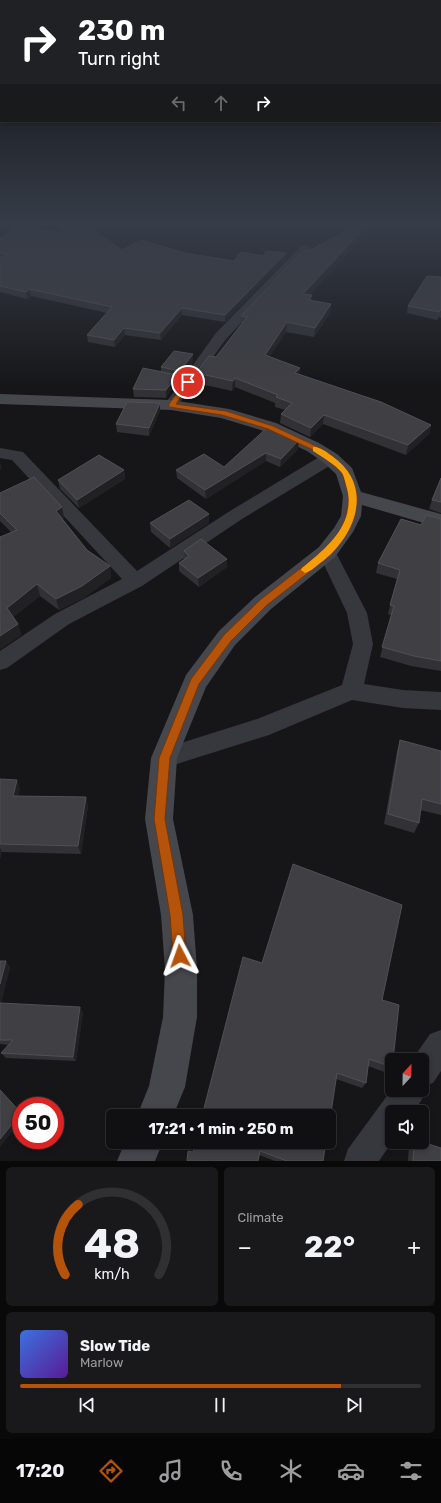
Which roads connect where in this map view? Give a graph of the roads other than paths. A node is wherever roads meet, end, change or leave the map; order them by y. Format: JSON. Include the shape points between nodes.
{"nodes":[{"id":1,"x":275,"y":279,"type":"edge"},
{"id":2,"x":0,"y":399,"type":"edge"},
{"id":3,"x":171,"y":405,"type":"junction"},
{"id":4,"x":0,"y":453,"type":"edge"},
{"id":5,"x":330,"y":458,"type":"junction"},
{"id":6,"x":353,"y":496,"type":"junction"},
{"id":7,"x":441,"y":521,"type":"edge"},
{"id":8,"x":327,"y":552,"type":"junction"},
{"id":9,"x":135,"y":581,"type":"junction"},
{"id":10,"x":0,"y":662,"type":"edge"},
{"id":11,"x":351,"y":691,"type":"junction"},
{"id":12,"x":441,"y":701,"type":"edge"},
{"id":13,"x":164,"y":758,"type":"junction"},
{"id":14,"x":441,"y":1045,"type":"edge"},
{"id":15,"x":429,"y":1062,"type":"edge"},
{"id":16,"x":158,"y":1109,"type":"edge"},
{"id":17,"x":385,"y":1125,"type":"edge"},
{"id":18,"x":141,"y":1149,"type":"edge"},
{"id":19,"x":136,"y":1161,"type":"edge"},
{"id":20,"x":360,"y":1161,"type":"edge"}],
"edges":[{"from":1,"to":3,"type":"street","via":[[221,336]]},
{"from":2,"to":3,"type":"main road"},
{"from":3,"to":5,"type":"main road","via":[[223,412],[270,427]]},
{"from":4,"to":9,"type":"street","via":[[17,456]]},
{"from":5,"to":6,"type":"main road","via":[[345,472]]},
{"from":5,"to":9,"type":"street"},
{"from":6,"to":7,"type":"main road"},
{"from":6,"to":8,"type":"main road","via":[[351,516],[344,532]]},
{"from":8,"to":11,"type":"street","via":[[357,613],[363,644]]},
{"from":8,"to":13,"type":"main road","via":[[264,603],[227,638],[195,682]]},
{"from":9,"to":10,"type":"street","via":[[62,619]]},
{"from":11,"to":12,"type":"street","via":[[403,699]]},
{"from":11,"to":13,"type":"street","via":[[261,728]]},
{"from":13,"to":16,"type":"main road","via":[[160,819],[177,915],[181,969],[180,1017],[167,1087]]},
{"from":14,"to":15,"type":"street"},
{"from":17,"to":20,"type":"street"},
{"from":18,"to":19,"type":"main road"}]}
